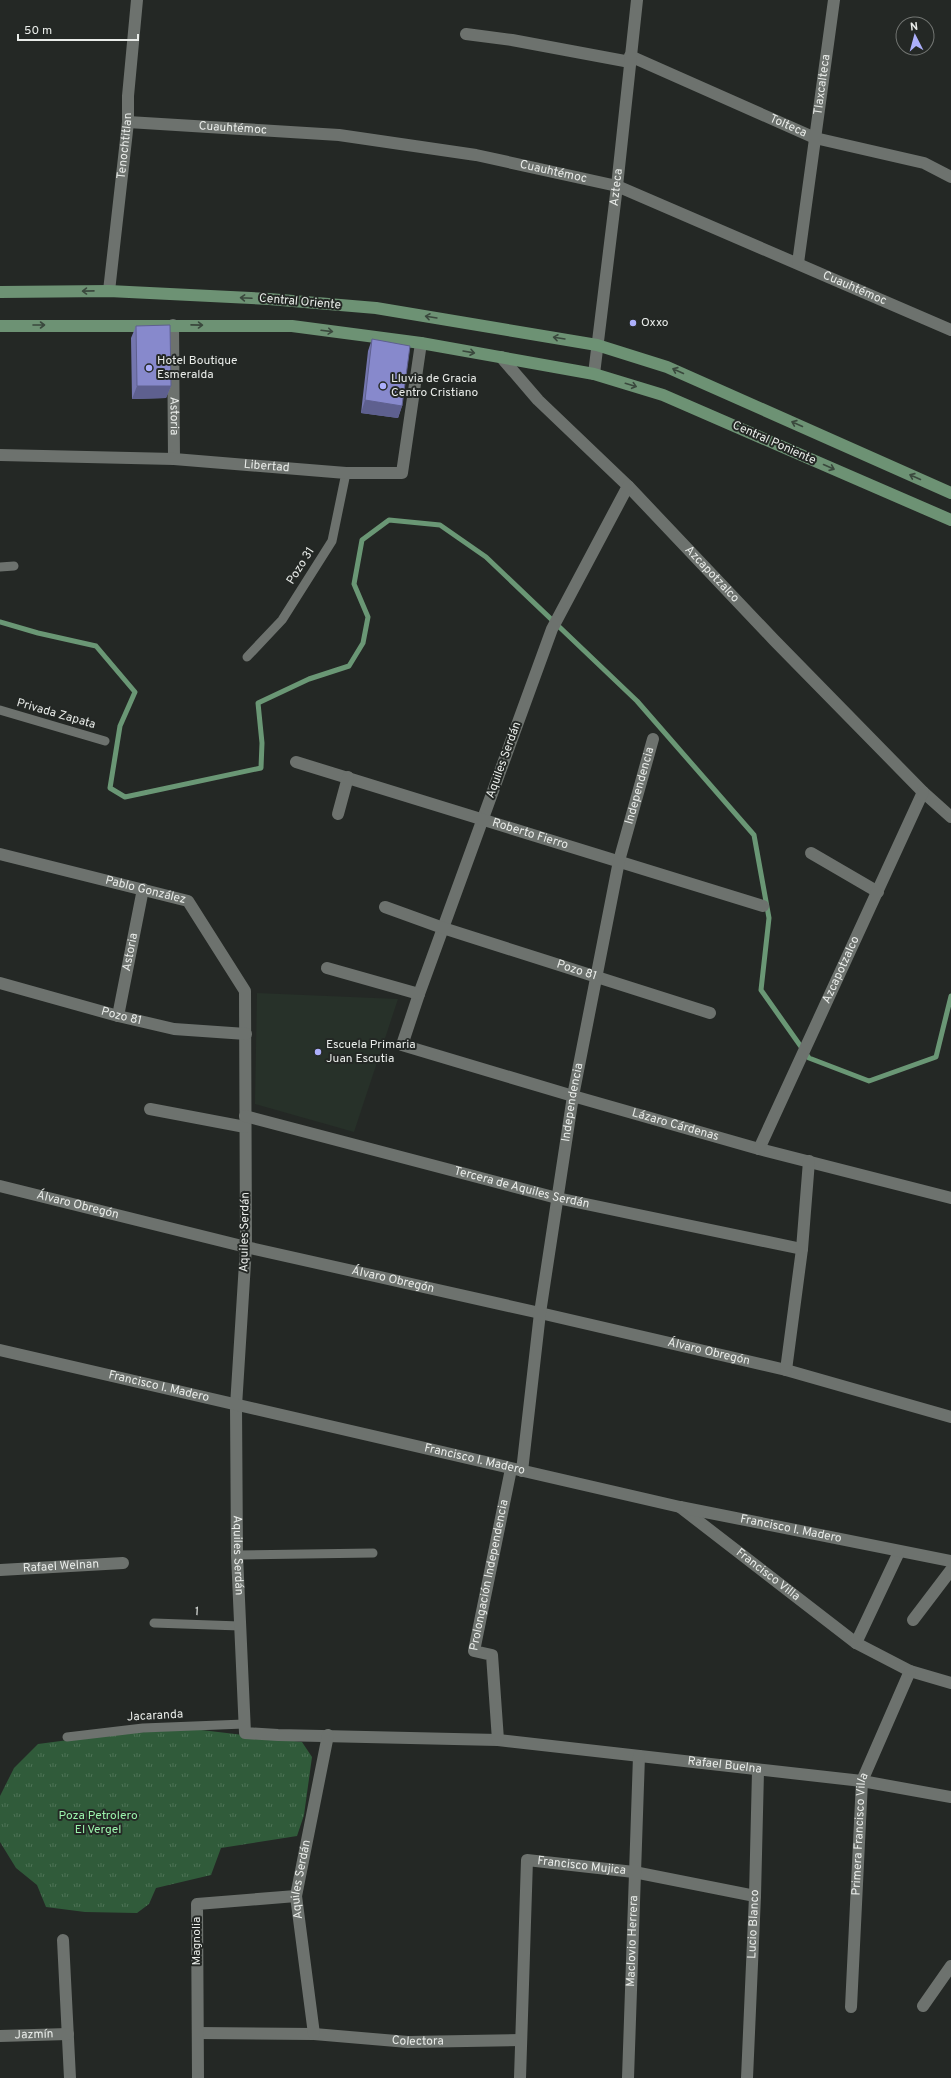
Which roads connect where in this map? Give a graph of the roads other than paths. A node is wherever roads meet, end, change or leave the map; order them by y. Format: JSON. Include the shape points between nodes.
{"nodes":[{"id":1,"x":137,"y":0,"type":"edge"},
{"id":2,"x":637,"y":0,"type":"edge"},
{"id":3,"x":834,"y":0,"type":"edge"},
{"id":4,"x":466,"y":34,"type":"dead end"},
{"id":5,"x":630,"y":59,"type":"junction"},
{"id":6,"x":128,"y":122,"type":"junction"},
{"id":7,"x":815,"y":138,"type":"junction"},
{"id":8,"x":951,"y":177,"type":"edge"},
{"id":9,"x":617,"y":186,"type":"junction"},
{"id":10,"x":798,"y":263,"type":"junction"},
{"id":11,"x":109,"y":291,"type":"junction"},
{"id":12,"x":0,"y":292,"type":"edge"},
{"id":13,"x":173,"y":325,"type":"junction"},
{"id":14,"x":0,"y":326,"type":"edge"},
{"id":15,"x":951,"y":330,"type":"edge"},
{"id":16,"x":422,"y":343,"type":"junction"},
{"id":17,"x":597,"y":345,"type":"junction"},
{"id":18,"x":501,"y":357,"type":"junction"},
{"id":19,"x":594,"y":374,"type":"junction"},
{"id":20,"x":0,"y":455,"type":"edge"},
{"id":21,"x":174,"y":459,"type":"junction"},
{"id":22,"x":346,"y":473,"type":"junction"},
{"id":23,"x":628,"y":486,"type":"junction"},
{"id":24,"x":951,"y":493,"type":"edge"},
{"id":25,"x":951,"y":520,"type":"edge"},
{"id":26,"x":14,"y":566,"type":"dead end"},
{"id":27,"x":0,"y":567,"type":"edge"},
{"id":28,"x":247,"y":657,"type":"dead end"},
{"id":29,"x":0,"y":710,"type":"edge"},
{"id":30,"x":653,"y":739,"type":"dead end"},
{"id":31,"x":105,"y":741,"type":"dead end"},
{"id":32,"x":296,"y":762,"type":"dead end"},
{"id":33,"x":348,"y":777,"type":"junction"},
{"id":34,"x":923,"y":792,"type":"junction"},
{"id":35,"x":338,"y":814,"type":"dead end"},
{"id":36,"x":951,"y":818,"type":"edge"},
{"id":37,"x":482,"y":820,"type":"junction"},
{"id":38,"x":811,"y":853,"type":"dead end"},
{"id":39,"x":0,"y":854,"type":"edge"},
{"id":40,"x":619,"y":861,"type":"junction"},
{"id":41,"x":143,"y":889,"type":"junction"},
{"id":42,"x":878,"y":892,"type":"junction"},
{"id":43,"x":763,"y":906,"type":"dead end"},
{"id":44,"x":385,"y":907,"type":"dead end"},
{"id":45,"x":443,"y":928,"type":"junction"},
{"id":46,"x":327,"y":968,"type":"dead end"},
{"id":47,"x":596,"y":977,"type":"junction"},
{"id":48,"x":0,"y":983,"type":"edge"},
{"id":49,"x":245,"y":991,"type":"joint"},
{"id":50,"x":419,"y":994,"type":"junction"},
{"id":51,"x":710,"y":1013,"type":"dead end"},
{"id":52,"x":118,"y":1016,"type":"junction"},
{"id":53,"x":246,"y":1034,"type":"junction"},
{"id":54,"x":402,"y":1045,"type":"joint"},
{"id":55,"x":573,"y":1096,"type":"junction"},
{"id":56,"x":150,"y":1109,"type":"dead end"},
{"id":57,"x":245,"y":1121,"type":"junction"},
{"id":58,"x":759,"y":1149,"type":"junction"},
{"id":59,"x":809,"y":1161,"type":"junction"},
{"id":60,"x":0,"y":1186,"type":"edge"},
{"id":61,"x":557,"y":1198,"type":"junction"},
{"id":62,"x":951,"y":1198,"type":"edge"},
{"id":63,"x":246,"y":1248,"type":"junction"},
{"id":64,"x":802,"y":1249,"type":"junction"},
{"id":65,"x":540,"y":1313,"type":"junction"},
{"id":66,"x":0,"y":1350,"type":"edge"},
{"id":67,"x":786,"y":1370,"type":"junction"},
{"id":68,"x":236,"y":1406,"type":"junction"},
{"id":69,"x":951,"y":1417,"type":"edge"},
{"id":70,"x":516,"y":1470,"type":"junction"},
{"id":71,"x":680,"y":1507,"type":"junction"},
{"id":72,"x":899,"y":1552,"type":"junction"},
{"id":73,"x":373,"y":1553,"type":"dead end"},
{"id":74,"x":238,"y":1555,"type":"junction"},
{"id":75,"x":951,"y":1561,"type":"edge"},
{"id":76,"x":123,"y":1563,"type":"dead end"},
{"id":77,"x":0,"y":1570,"type":"edge"},
{"id":78,"x":951,"y":1570,"type":"edge"},
{"id":79,"x":913,"y":1620,"type":"dead end"},
{"id":80,"x":154,"y":1623,"type":"dead end"},
{"id":81,"x":240,"y":1626,"type":"junction"},
{"id":82,"x":856,"y":1643,"type":"junction"},
{"id":83,"x":910,"y":1671,"type":"junction"},
{"id":84,"x":951,"y":1683,"type":"edge"},
{"id":85,"x":244,"y":1724,"type":"junction"},
{"id":86,"x":328,"y":1735,"type":"junction"},
{"id":87,"x":67,"y":1737,"type":"dead end"},
{"id":88,"x":498,"y":1740,"type":"junction"},
{"id":89,"x":639,"y":1756,"type":"junction"},
{"id":90,"x":758,"y":1771,"type":"junction"},
{"id":91,"x":862,"y":1782,"type":"junction"},
{"id":92,"x":951,"y":1797,"type":"edge"},
{"id":93,"x":634,"y":1872,"type":"junction"},
{"id":94,"x":296,"y":1896,"type":"junction"},
{"id":95,"x":755,"y":1896,"type":"junction"},
{"id":96,"x":63,"y":1940,"type":"dead end"},
{"id":97,"x":951,"y":1966,"type":"edge"},
{"id":98,"x":923,"y":2006,"type":"dead end"},
{"id":99,"x":851,"y":2007,"type":"dead end"},
{"id":100,"x":198,"y":2033,"type":"junction"},
{"id":101,"x":68,"y":2034,"type":"junction"},
{"id":102,"x":314,"y":2034,"type":"junction"},
{"id":103,"x":0,"y":2036,"type":"edge"},
{"id":104,"x":521,"y":2040,"type":"junction"},
{"id":105,"x":70,"y":2078,"type":"edge"},
{"id":106,"x":198,"y":2078,"type":"edge"},
{"id":107,"x":520,"y":2078,"type":"edge"},
{"id":108,"x":628,"y":2078,"type":"edge"},
{"id":109,"x":747,"y":2078,"type":"edge"}],
"edges":[{"from":1,"to":6,"type":"street","name":"Tenochtitlan"},
{"from":2,"to":5,"type":"street","name":"Azteca"},
{"from":3,"to":7,"type":"street","name":"Tlaxcalteca"},
{"from":4,"to":5,"type":"street","name":"Tolteca"},
{"from":5,"to":7,"type":"street","name":"Tolteca"},
{"from":5,"to":9,"type":"street","name":"Azteca"},
{"from":6,"to":9,"type":"street","name":"Cuauhtémoc","via":[[339,135],[476,155]]},
{"from":6,"to":11,"type":"street","name":"Tenochtitlan"},
{"from":7,"to":8,"type":"street","name":"Tolteca","via":[[924,163]]},
{"from":7,"to":10,"type":"street","name":"Tlaxcalteca"},
{"from":9,"to":10,"type":"street","name":"Cuauhtémoc"},
{"from":9,"to":17,"type":"street","name":"Azteca"},
{"from":10,"to":15,"type":"street","name":"Cuauhtémoc"},
{"from":11,"to":12,"type":"main road","name":"Central Oriente","one_way":true},
{"from":17,"to":11,"type":"main road","name":"Central Oriente","one_way":true,"via":[[376,308],[269,299]]},
{"from":14,"to":13,"type":"main road","name":"Central Oriente","one_way":true},
{"from":13,"to":16,"type":"main road","name":"Central Oriente","one_way":true,"via":[[292,326]]},
{"from":13,"to":21,"type":"street","name":"Astoria"},
{"from":16,"to":18,"type":"main road","name":"Central Oriente","one_way":true},
{"from":16,"to":22,"type":"street","name":"Libertad","via":[[402,473]]},
{"from":17,"to":19,"type":"street","name":"Azteca"},
{"from":24,"to":17,"type":"main road","one_way":true,"via":[[667,367]]},
{"from":18,"to":19,"type":"main road","name":"Central Oriente"},
{"from":18,"to":23,"type":"street","name":"Azcapotzalco","via":[[538,400]]},
{"from":19,"to":25,"type":"main road","name":"Central Poniente","one_way":true,"via":[[663,395]]},
{"from":20,"to":21,"type":"street","name":"Libertad"},
{"from":21,"to":22,"type":"street","name":"Libertad"},
{"from":22,"to":28,"type":"lane","name":"Pozo 31","via":[[332,541],[282,620]]},
{"from":23,"to":34,"type":"street","name":"Azcapotzalco"},
{"from":23,"to":37,"type":"street","name":"Aquiles Serdán","via":[[552,629]]},
{"from":26,"to":27,"type":"lane"},
{"from":29,"to":31,"type":"lane","name":"Privada Zapata"},
{"from":30,"to":40,"type":"street","name":"Independencia"},
{"from":32,"to":33,"type":"street","name":"Roberto Fierro"},
{"from":33,"to":35,"type":"street"},
{"from":33,"to":37,"type":"street","name":"Roberto Fierro"},
{"from":34,"to":36,"type":"street","name":"Azcapotzalco"},
{"from":34,"to":42,"type":"street","name":"Azcapotzalco"},
{"from":37,"to":40,"type":"street","name":"Roberto Fierro"},
{"from":37,"to":45,"type":"street","name":"Aquiles Serdán"},
{"from":38,"to":42,"type":"street"},
{"from":39,"to":41,"type":"street","name":"Pablo González"},
{"from":40,"to":43,"type":"street","name":"Roberto Fierro"},
{"from":40,"to":47,"type":"street","name":"Independencia"},
{"from":41,"to":49,"type":"street","name":"Pablo González","via":[[188,901]]},
{"from":41,"to":52,"type":"street","name":"Astoria"},
{"from":42,"to":58,"type":"street","name":"Azcapotzalco"},
{"from":44,"to":45,"type":"street","name":"Pozo 81"},
{"from":45,"to":47,"type":"street","name":"Pozo 81"},
{"from":45,"to":50,"type":"street","name":"Aquiles Serdán"},
{"from":46,"to":50,"type":"street"},
{"from":47,"to":51,"type":"street","name":"Pozo 81"},
{"from":47,"to":55,"type":"street","name":"Independencia"},
{"from":48,"to":52,"type":"street","name":"Pozo 81"},
{"from":49,"to":53,"type":"street","name":"Aquiles Serdán"},
{"from":50,"to":54,"type":"street","name":"Aquiles Serdán"},
{"from":52,"to":53,"type":"street","name":"Pozo 81","via":[[174,1029]]},
{"from":53,"to":57,"type":"street","name":"Aquiles Serdán"},
{"from":54,"to":55,"type":"street","name":"Lázaro Cárdenas"},
{"from":55,"to":58,"type":"street","name":"Lázaro Cárdenas"},
{"from":55,"to":61,"type":"street","name":"Independencia"},
{"from":56,"to":57,"type":"street","name":"Tercera de Aquiles Serdán"},
{"from":57,"to":61,"type":"street","name":"Tercera de Aquiles Serdán"},
{"from":57,"to":63,"type":"street","name":"Aquiles Serdán"},
{"from":58,"to":59,"type":"street","name":"Lázaro Cárdenas"},
{"from":59,"to":62,"type":"street","name":"Lázaro Cárdenas"},
{"from":59,"to":64,"type":"street"},
{"from":60,"to":63,"type":"street","name":"Álvaro Obregón"},
{"from":61,"to":64,"type":"street","name":"Tercera de Aquiles Serdán"},
{"from":61,"to":65,"type":"street","name":"Independencia"},
{"from":63,"to":65,"type":"street","name":"Álvaro Obregón"},
{"from":63,"to":68,"type":"street","name":"Aquiles Serdán"},
{"from":64,"to":67,"type":"street"},
{"from":65,"to":67,"type":"street","name":"Álvaro Obregón"},
{"from":65,"to":70,"type":"street","name":"Independencia"},
{"from":66,"to":68,"type":"street","name":"Francisco I. Madero"},
{"from":67,"to":69,"type":"street","name":"Álvaro Obregón"},
{"from":68,"to":70,"type":"street","name":"Francisco I. Madero"},
{"from":68,"to":74,"type":"street","name":"Aquiles Serdán"},
{"from":70,"to":71,"type":"street","name":"Francisco I. Madero"},
{"from":70,"to":88,"type":"street","name":"Prolongación Independencia","via":[[474,1651],[492,1655]]},
{"from":71,"to":72,"type":"street","name":"Francisco I. Madero"},
{"from":71,"to":82,"type":"street","name":"Francisco Villa"},
{"from":72,"to":75,"type":"street","name":"Francisco I. Madero"},
{"from":72,"to":82,"type":"street"},
{"from":73,"to":74,"type":"lane"},
{"from":74,"to":81,"type":"street","name":"Aquiles Serdán"},
{"from":76,"to":77,"type":"street","name":"Rafael Welnan"},
{"from":78,"to":79,"type":"street"},
{"from":80,"to":81,"type":"lane","name":"1"},
{"from":81,"to":85,"type":"street","name":"Aquiles Serdán"},
{"from":82,"to":83,"type":"street","name":"Francisco Villa"},
{"from":83,"to":84,"type":"street","name":"Francisco Villa"},
{"from":83,"to":91,"type":"street","name":"Primera Francisco Villa"},
{"from":85,"to":86,"type":"street","via":[[245,1733],[278,1736]]},
{"from":85,"to":87,"type":"lane","name":"Jacaranda","via":[[143,1728]]},
{"from":86,"to":88,"type":"street","name":"Rafael Buelna"},
{"from":86,"to":94,"type":"street","name":"Aquiles Serdán"},
{"from":88,"to":89,"type":"street","name":"Rafael Buelna"},
{"from":89,"to":90,"type":"street","name":"Rafael Buelna"},
{"from":89,"to":93,"type":"street","name":"Maclovio Herrera"},
{"from":90,"to":91,"type":"street","name":"Rafael Buelna"},
{"from":90,"to":95,"type":"street","name":"Lucio Blanco"},
{"from":91,"to":92,"type":"street","name":"Rafael Buelna"},
{"from":91,"to":99,"type":"street","name":"Primera Francisco Villa"},
{"from":93,"to":95,"type":"street","name":"Francisco Mujica"},
{"from":93,"to":104,"type":"street","name":"Francisco Mujica","via":[[527,1860]]},
{"from":93,"to":108,"type":"street","name":"Maclovio Herrera"},
{"from":94,"to":100,"type":"street","name":"Magnolia","via":[[197,1904]]},
{"from":94,"to":102,"type":"street","name":"Aquiles Serdán"},
{"from":95,"to":109,"type":"street","name":"Lucio Blanco"},
{"from":96,"to":101,"type":"street"},
{"from":97,"to":98,"type":"street"},
{"from":100,"to":102,"type":"street","name":"Colectora"},
{"from":100,"to":106,"type":"street","name":"Magnolia"},
{"from":101,"to":103,"type":"street","name":"Jazmín"},
{"from":101,"to":105,"type":"street"},
{"from":102,"to":104,"type":"street","name":"Colectora","via":[[408,2042]]},
{"from":104,"to":107,"type":"street","name":"Francisco Mujica"}]}
